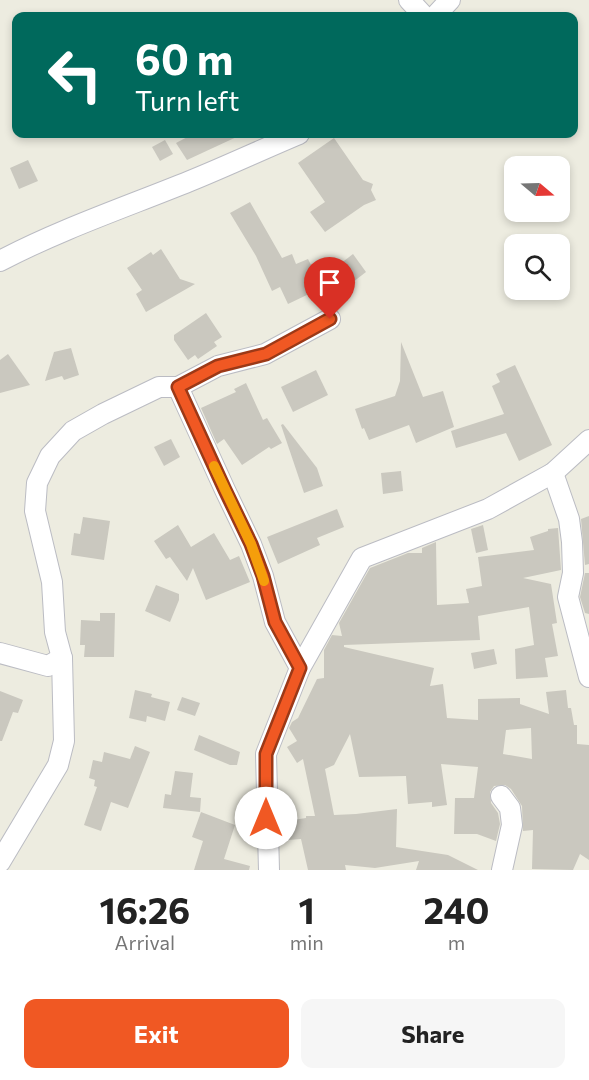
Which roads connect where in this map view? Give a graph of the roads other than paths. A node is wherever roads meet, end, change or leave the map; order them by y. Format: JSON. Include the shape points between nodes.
{"nodes":[{"id":1,"x":409,"y":0,"type":"edge"},
{"id":2,"x":450,"y":0,"type":"edge"},
{"id":3,"x":420,"y":12,"type":"edge"},
{"id":4,"x":439,"y":12,"type":"edge"},
{"id":5,"x":290,"y":138,"type":"edge"},
{"id":6,"x":0,"y":261,"type":"edge"},
{"id":7,"x":330,"y":319,"type":"dead end"},
{"id":8,"x":178,"y":387,"type":"junction"},
{"id":9,"x":589,"y":440,"type":"edge"},
{"id":10,"x":553,"y":473,"type":"junction"},
{"id":11,"x":0,"y":653,"type":"edge"},
{"id":12,"x":62,"y":658,"type":"junction"},
{"id":13,"x":300,"y":668,"type":"junction"},
{"id":14,"x":589,"y":677,"type":"edge"},
{"id":15,"x":501,"y":796,"type":"dead end"},
{"id":16,"x":0,"y":862,"type":"edge"},
{"id":17,"x":268,"y":870,"type":"edge"},
{"id":18,"x":502,"y":870,"type":"edge"}],
"edges":[{"from":1,"to":3,"type":"street"},
{"from":2,"to":4,"type":"street"},
{"from":5,"to":6,"type":"street","via":[[87,220]]},
{"from":7,"to":8,"type":"street","via":[[266,354],[218,366]]},
{"from":8,"to":12,"type":"street","via":[[159,387],[72,431],[50,456],[37,483],[35,511],[52,582],[55,632]]},
{"from":8,"to":13,"type":"street","via":[[251,544],[275,622]]},
{"from":9,"to":10,"type":"street"},
{"from":10,"to":13,"type":"street","via":[[488,509],[362,558]]},
{"from":10,"to":14,"type":"street","via":[[568,519],[573,573],[568,597]]},
{"from":11,"to":12,"type":"street","via":[[48,666]]},
{"from":12,"to":16,"type":"street","via":[[64,741],[58,765]]},
{"from":13,"to":17,"type":"street","via":[[266,754]]},
{"from":15,"to":18,"type":"street","via":[[510,808],[513,825]]}]}
